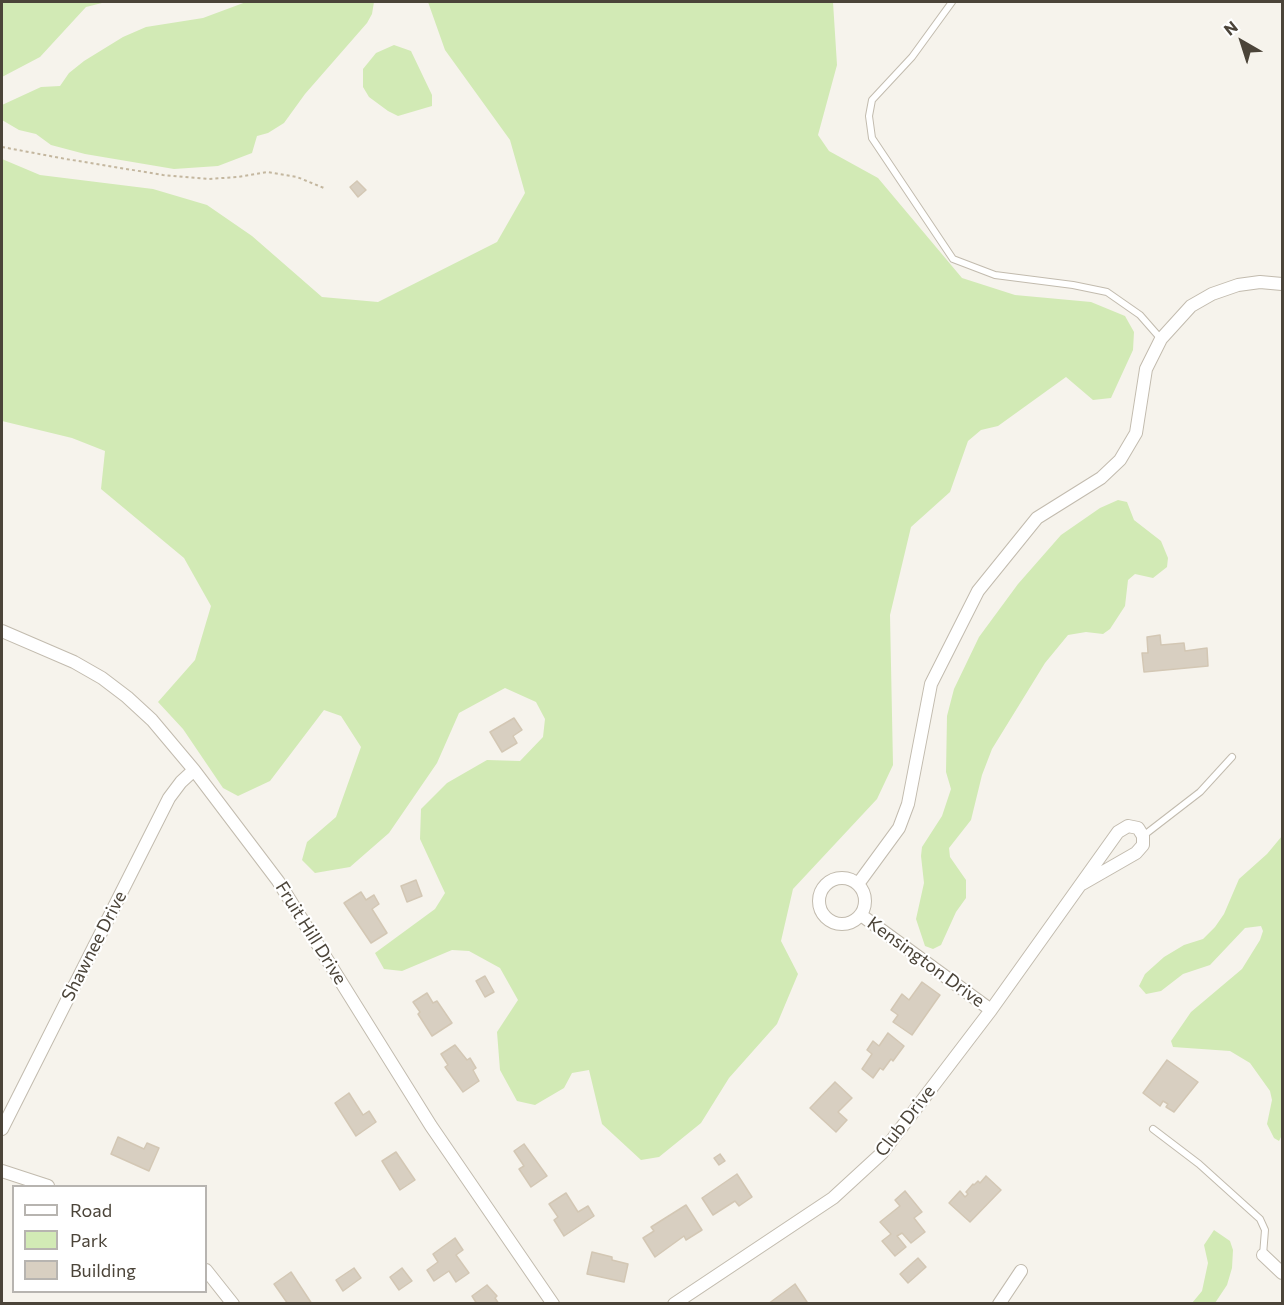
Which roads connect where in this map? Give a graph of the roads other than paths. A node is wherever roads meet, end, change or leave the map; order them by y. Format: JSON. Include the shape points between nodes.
{"nodes":[{"id":1,"x":952,"y":2,"type":"edge"},
{"id":2,"x":1282,"y":284,"type":"edge"},
{"id":3,"x":1161,"y":339,"type":"junction"},
{"id":4,"x":2,"y":631,"type":"edge"},
{"id":5,"x":1232,"y":757,"type":"dead end"},
{"id":6,"x":194,"y":770,"type":"junction"},
{"id":7,"x":1143,"y":836,"type":"junction"},
{"id":8,"x":858,"y":884,"type":"junction"},
{"id":9,"x":1082,"y":884,"type":"junction"},
{"id":10,"x":861,"y":915,"type":"junction"},
{"id":11,"x":991,"y":1010,"type":"junction"},
{"id":12,"x":2,"y":1129,"type":"edge"},
{"id":13,"x":1153,"y":1129,"type":"dead end"},
{"id":14,"x":2,"y":1171,"type":"edge"},
{"id":15,"x":45,"y":1185,"type":"edge"},
{"id":16,"x":1263,"y":1255,"type":"joint"},
{"id":17,"x":207,"y":1271,"type":"edge"},
{"id":18,"x":1021,"y":1272,"type":"dead end"},
{"id":19,"x":1282,"y":1273,"type":"edge"},
{"id":20,"x":233,"y":1304,"type":"edge"},
{"id":21,"x":553,"y":1304,"type":"edge"},
{"id":22,"x":674,"y":1304,"type":"edge"},
{"id":23,"x":999,"y":1304,"type":"edge"}],
"edges":[{"from":1,"to":3,"type":"lane","via":[[912,57],[872,100],[872,138],[953,259],[995,275],[1107,292],[1140,315]]},
{"from":2,"to":3,"type":"street","via":[[1238,285],[1212,294],[1191,306]]},
{"from":3,"to":8,"type":"street","via":[[1146,369],[1136,433],[1120,460],[1101,478],[1037,518],[978,591],[932,684],[908,804],[899,828]]},
{"from":4,"to":6,"type":"street","name":"Fruit Hill Drive","via":[[74,662],[127,697]]},
{"from":5,"to":7,"type":"lane","via":[[1200,792]]},
{"from":6,"to":12,"type":"street","name":"Shawnee Drive","via":[[169,798]]},
{"from":6,"to":21,"type":"street","name":"Fruit Hill Drive","via":[[278,881],[431,1126]]},
{"from":7,"to":9,"type":"street","name":"Club Drive","via":[[1143,845],[1136,853]]},
{"from":7,"to":9,"type":"street","name":"Club Drive","via":[[1138,828],[1128,826],[1118,832]]},
{"from":8,"to":10,"type":"street","name":"Kensington Drive","via":[[865,898]]},
{"from":8,"to":10,"type":"street","name":"Kensington Drive","via":[[835,879],[822,888],[818,902],[830,922],[847,924]]},
{"from":9,"to":11,"type":"street","name":"Club Drive"},
{"from":10,"to":11,"type":"street","name":"Kensington Drive"},
{"from":11,"to":22,"type":"street","name":"Club Drive","via":[[882,1153],[824,1205]]},
{"from":13,"to":16,"type":"lane","via":[[1260,1219],[1265,1230]]},
{"from":14,"to":15,"type":"street"},
{"from":16,"to":19,"type":"street"},
{"from":17,"to":20,"type":"street"},
{"from":18,"to":23,"type":"street"}]}
